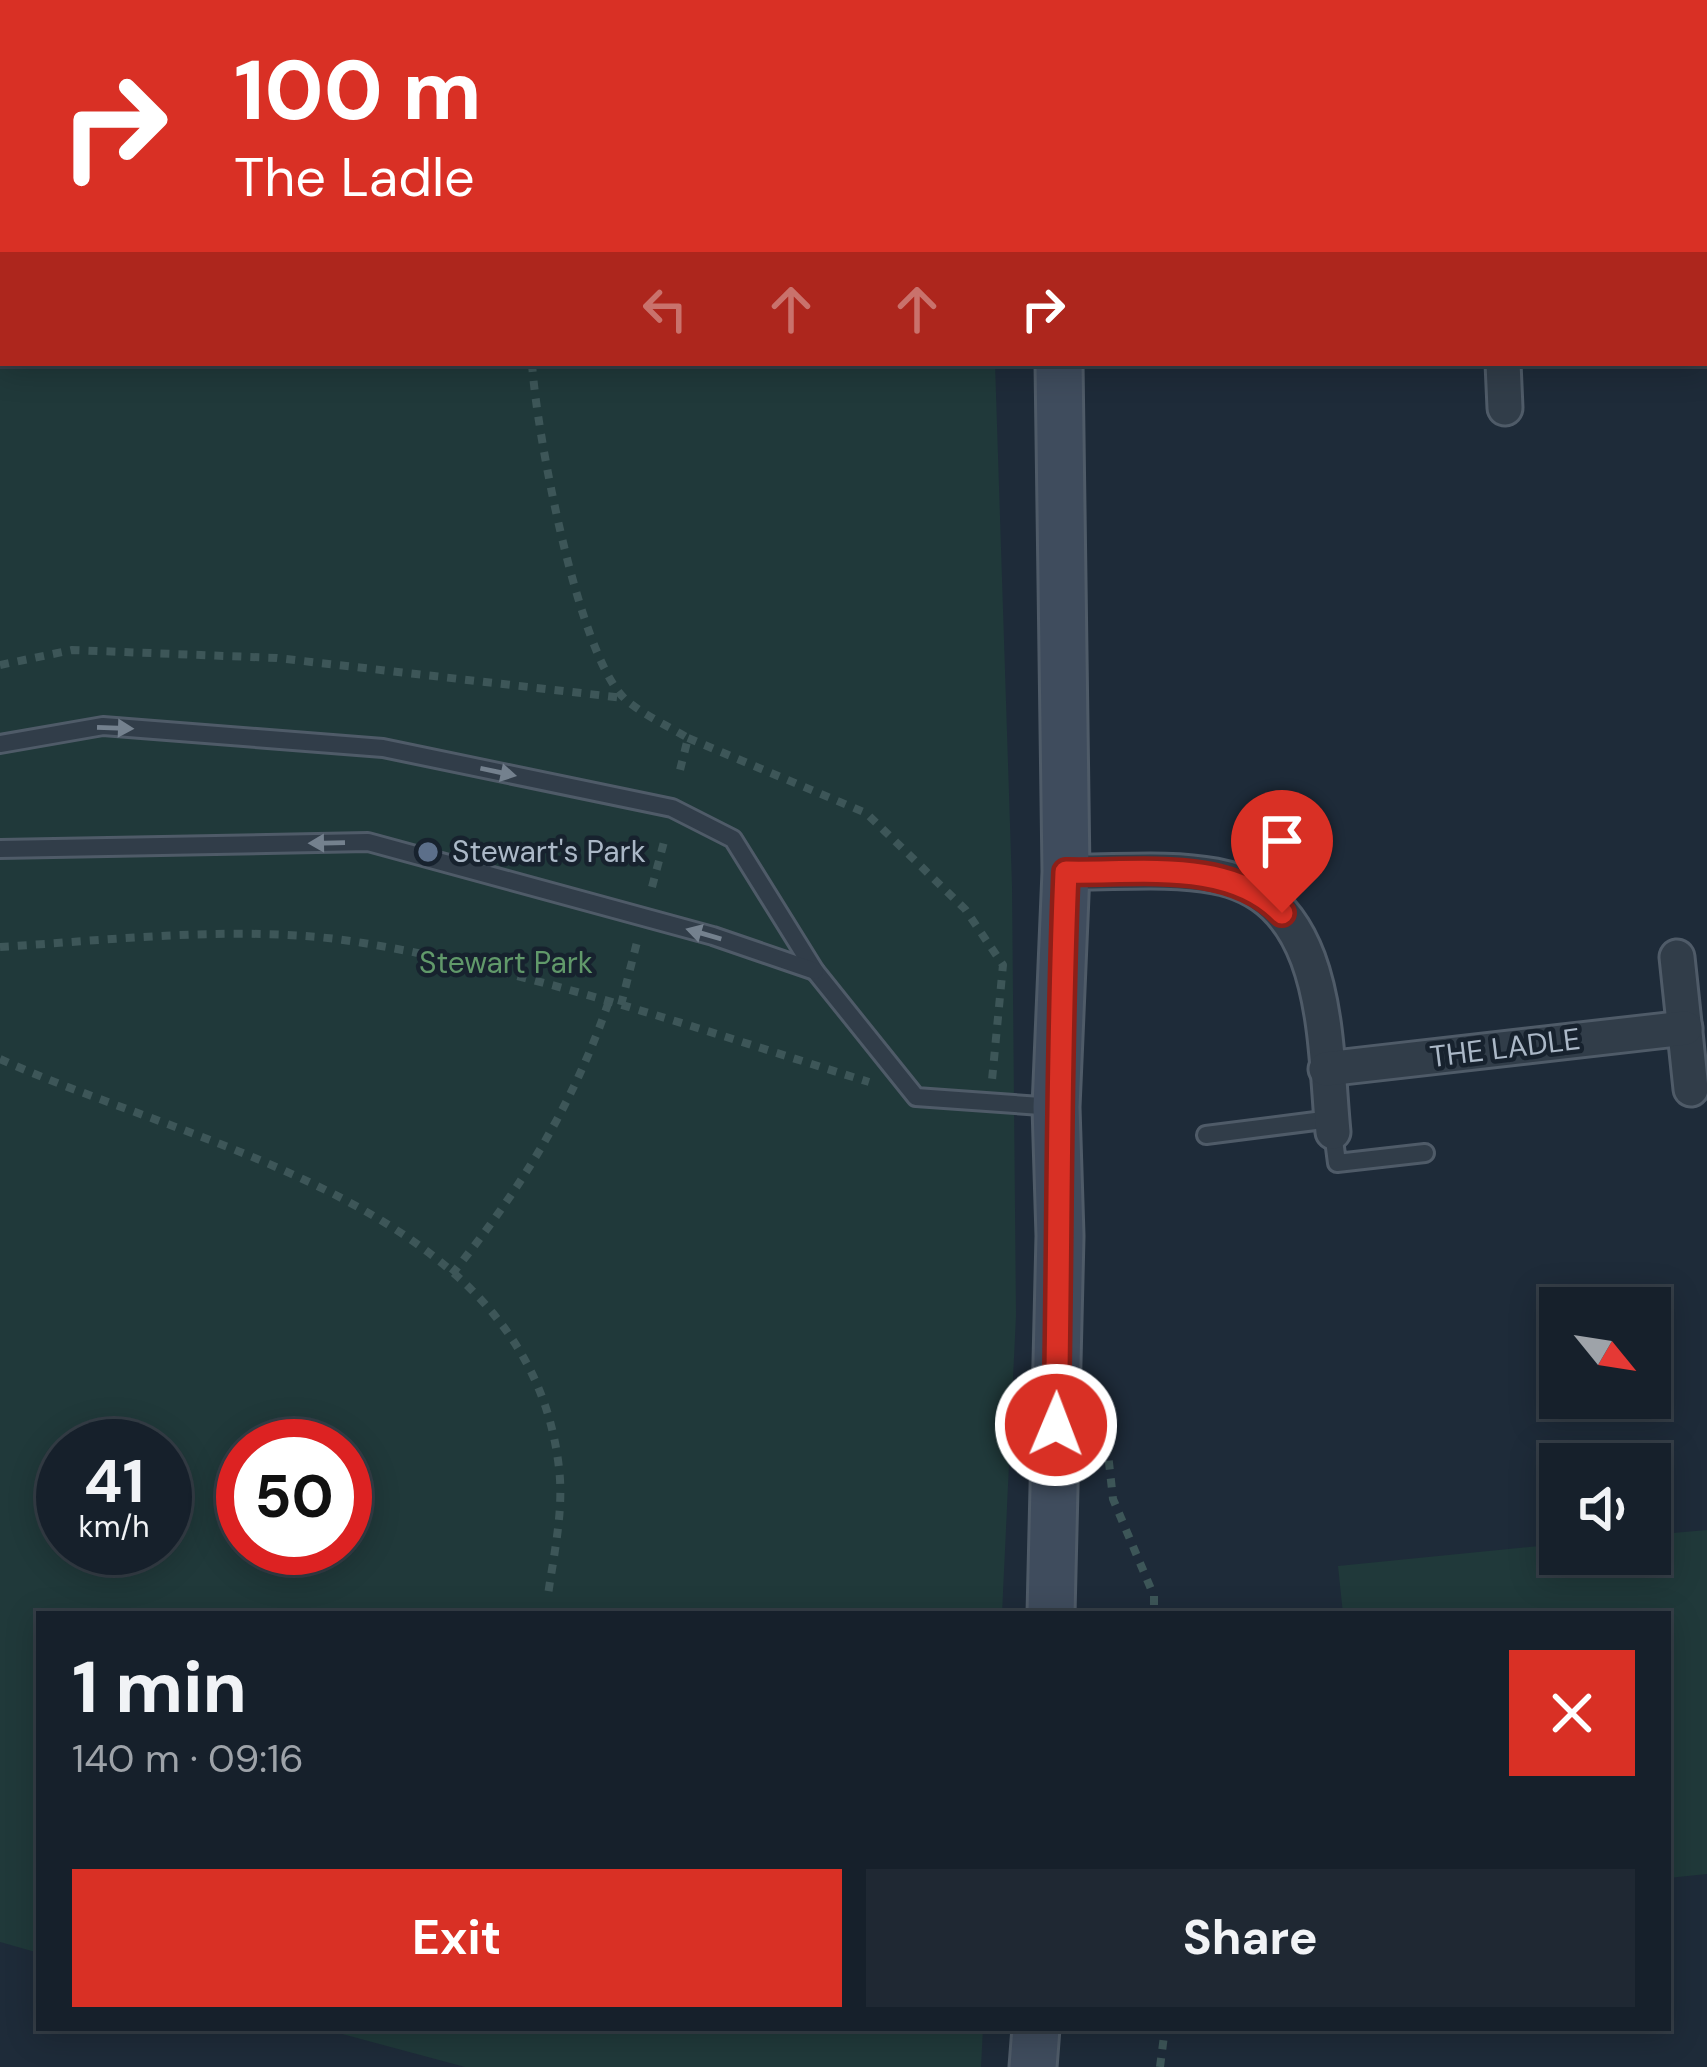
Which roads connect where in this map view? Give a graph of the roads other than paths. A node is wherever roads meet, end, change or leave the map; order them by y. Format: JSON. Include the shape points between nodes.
{"nodes":[{"id":1,"x":1059,"y":366,"type":"edge"},
{"id":2,"x":1503,"y":366,"type":"edge"},
{"id":3,"x":1505,"y":408,"type":"dead end"},
{"id":4,"x":0,"y":744,"type":"edge"},
{"id":5,"x":0,"y":849,"type":"edge"},
{"id":6,"x":1066,"y":872,"type":"junction"},
{"id":7,"x":1678,"y":958,"type":"dead end"},
{"id":8,"x":815,"y":971,"type":"junction"},
{"id":9,"x":1684,"y":1028,"type":"junction"},
{"id":10,"x":1326,"y":1069,"type":"junction"},
{"id":11,"x":1690,"y":1089,"type":"dead end"},
{"id":12,"x":1056,"y":1106,"type":"junction"},
{"id":13,"x":1332,"y":1126,"type":"junction"},
{"id":14,"x":1206,"y":1135,"type":"dead end"},
{"id":15,"x":1425,"y":1153,"type":"dead end"},
{"id":16,"x":1051,"y":1611,"type":"edge"},
{"id":17,"x":1036,"y":2031,"type":"edge"},
{"id":18,"x":1033,"y":2067,"type":"edge"}],
"edges":[{"from":1,"to":6,"type":"main road"},
{"from":2,"to":3,"type":"street"},
{"from":4,"to":8,"type":"lane","one_way":true,"via":[[103,726],[383,748],[672,808],[733,839]]},
{"from":8,"to":5,"type":"lane","one_way":true,"via":[[368,842]]},
{"from":6,"to":10,"type":"street","via":[[1216,876],[1263,894],[1300,932],[1314,973]]},
{"from":6,"to":12,"type":"main road"},
{"from":7,"to":9,"type":"street"},
{"from":8,"to":12,"type":"lane","via":[[916,1097]]},
{"from":9,"to":10,"type":"street","name":"THE LADLE"},
{"from":9,"to":11,"type":"street"},
{"from":10,"to":13,"type":"street"},
{"from":12,"to":16,"type":"main road"},
{"from":13,"to":14,"type":"lane"},
{"from":13,"to":15,"type":"lane","via":[[1337,1163]]},
{"from":17,"to":18,"type":"main road"}]}
